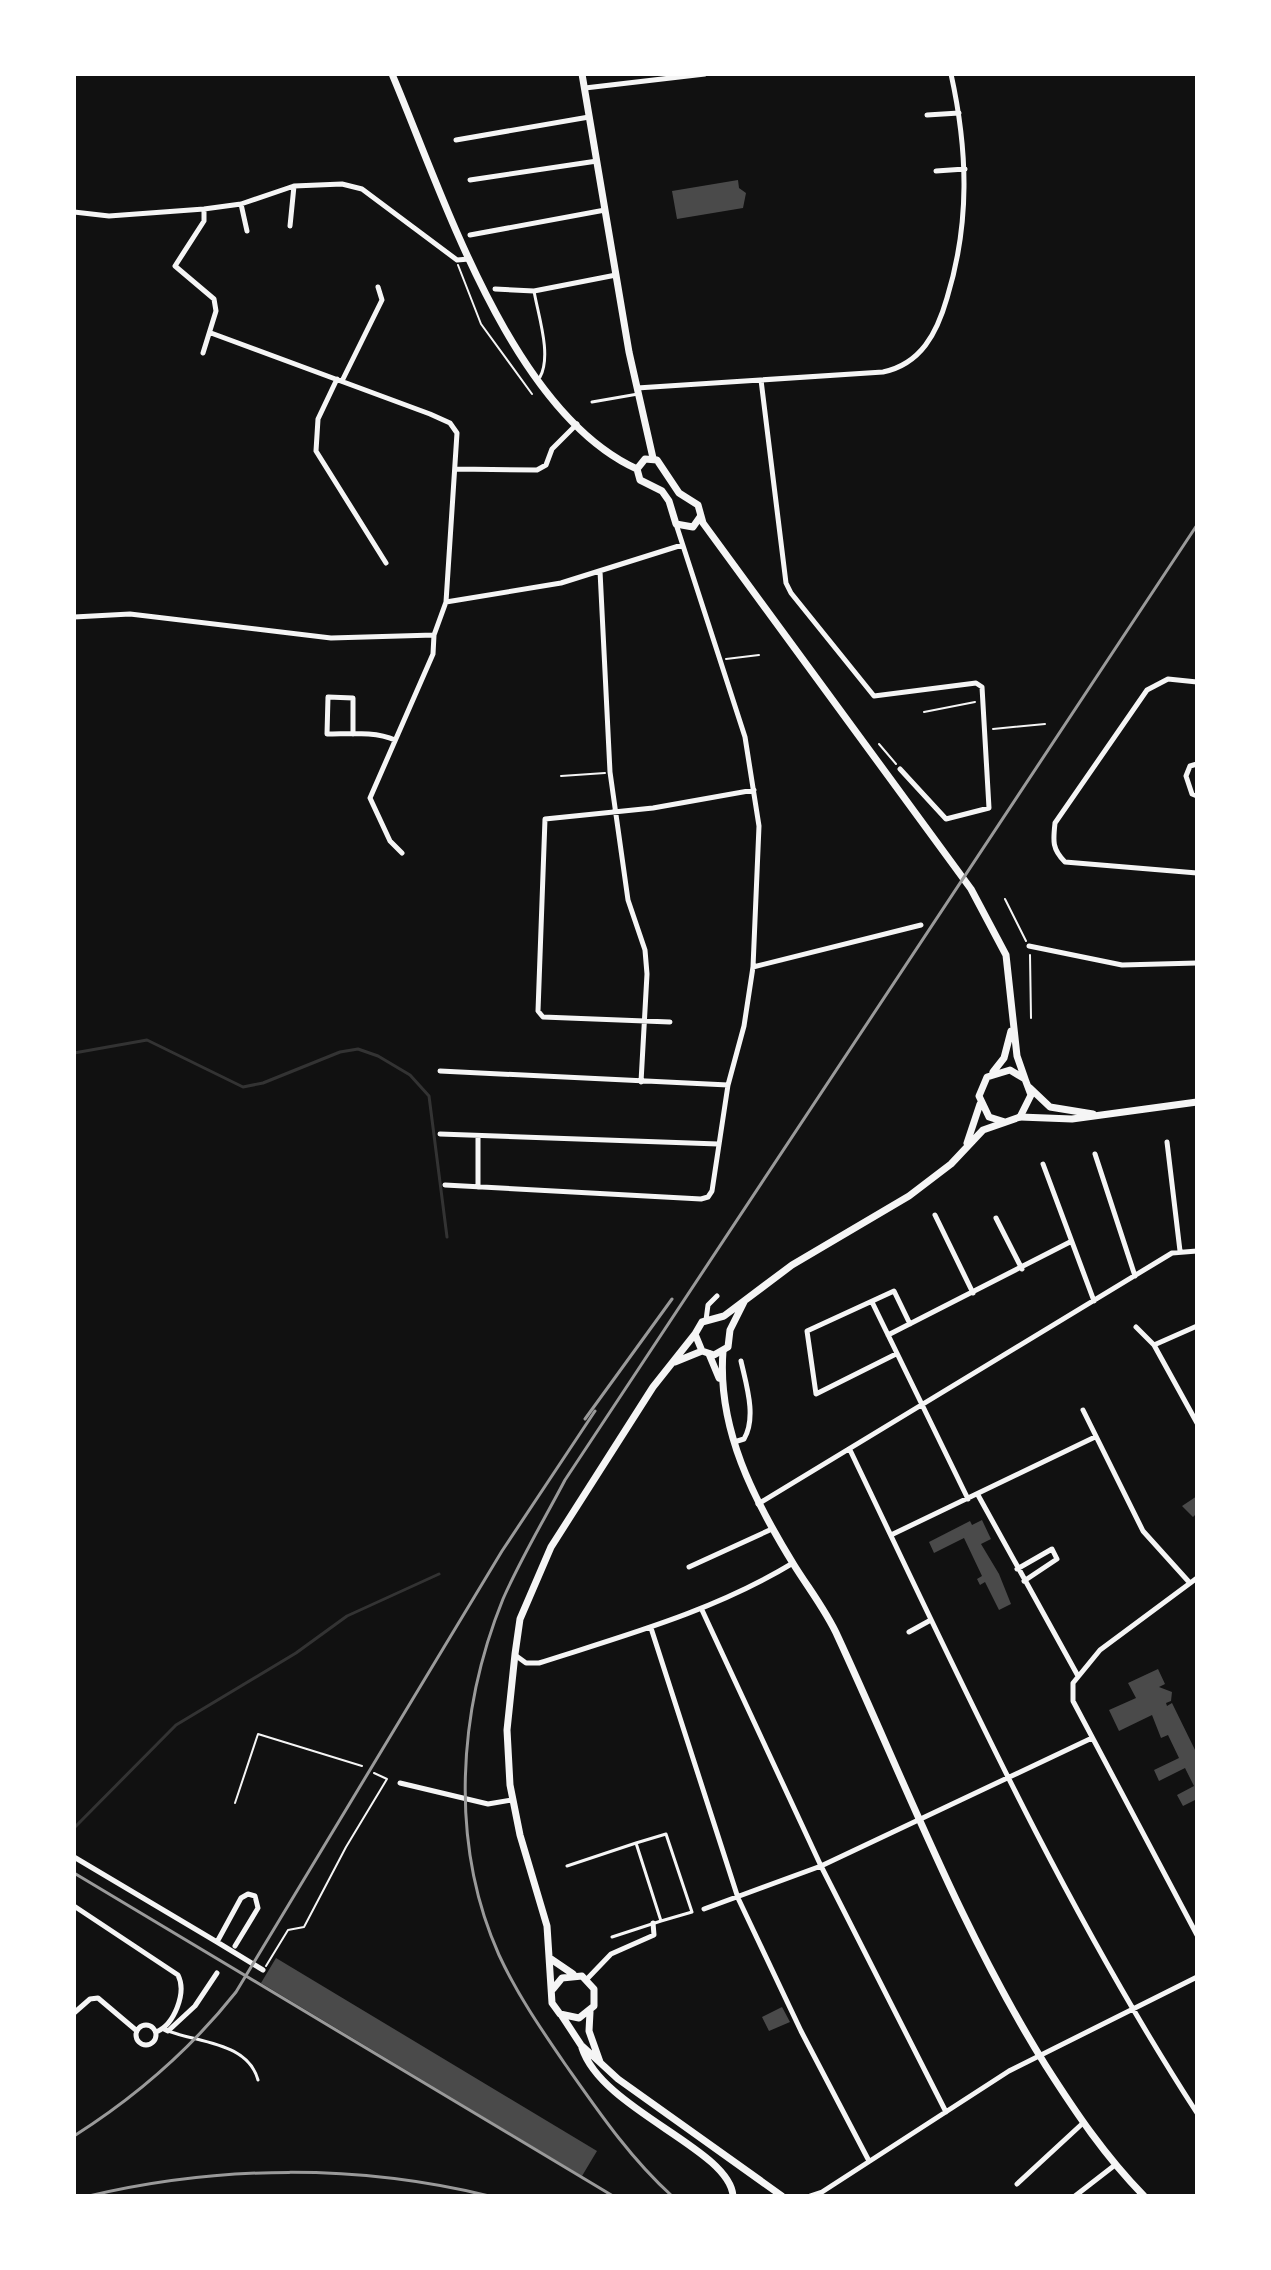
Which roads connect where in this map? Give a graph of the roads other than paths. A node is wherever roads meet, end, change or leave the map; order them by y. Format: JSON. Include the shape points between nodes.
{"nodes":[{"id":1,"x":392,"y":74,"type":"edge"},
{"id":2,"x":582,"y":74,"type":"edge"},
{"id":3,"x":705,"y":74,"type":"edge"},
{"id":4,"x":951,"y":74,"type":"edge"},
{"id":5,"x":675,"y":76,"type":"edge"},
{"id":6,"x":585,"y":88,"type":"junction"},
{"id":7,"x":959,"y":113,"type":"junction"},
{"id":8,"x":927,"y":115,"type":"dead end"},
{"id":9,"x":590,"y":117,"type":"junction"},
{"id":10,"x":456,"y":140,"type":"dead end"},
{"id":11,"x":597,"y":161,"type":"junction"},
{"id":12,"x":965,"y":169,"type":"junction"},
{"id":13,"x":936,"y":171,"type":"dead end"},
{"id":14,"x":470,"y":180,"type":"dead end"},
{"id":15,"x":294,"y":186,"type":"junction"},
{"id":16,"x":241,"y":204,"type":"junction"},
{"id":17,"x":204,"y":209,"type":"junction"},
{"id":18,"x":605,"y":210,"type":"junction"},
{"id":19,"x":74,"y":212,"type":"edge"},
{"id":20,"x":290,"y":226,"type":"dead end"},
{"id":21,"x":247,"y":231,"type":"dead end"},
{"id":22,"x":470,"y":235,"type":"dead end"},
{"id":23,"x":471,"y":259,"type":"junction"},
{"id":24,"x":616,"y":275,"type":"junction"},
{"id":25,"x":378,"y":287,"type":"dead end"},
{"id":26,"x":495,"y":289,"type":"dead end"},
{"id":27,"x":534,"y":291,"type":"junction"},
{"id":28,"x":211,"y":333,"type":"junction"},
{"id":29,"x":203,"y":353,"type":"dead end"},
{"id":30,"x":339,"y":380,"type":"junction"},
{"id":31,"x":538,"y":380,"type":"junction"},
{"id":32,"x":761,"y":380,"type":"junction"},
{"id":33,"x":637,"y":391,"type":"junction"},
{"id":34,"x":592,"y":402,"type":"dead end"},
{"id":35,"x":577,"y":424,"type":"junction"},
{"id":36,"x":653,"y":458,"type":"junction"},
{"id":37,"x":456,"y":469,"type":"junction"},
{"id":38,"x":637,"y":469,"type":"junction"},
{"id":39,"x":664,"y":471,"type":"junction"},
{"id":40,"x":651,"y":485,"type":"junction"},
{"id":41,"x":687,"y":500,"type":"junction"},
{"id":42,"x":672,"y":509,"type":"junction"},
{"id":43,"x":700,"y":517,"type":"junction"},
{"id":44,"x":676,"y":524,"type":"junction"},
{"id":45,"x":682,"y":545,"type":"junction"},
{"id":46,"x":386,"y":563,"type":"dead end"},
{"id":47,"x":600,"y":571,"type":"junction"},
{"id":48,"x":446,"y":602,"type":"junction"},
{"id":49,"x":74,"y":617,"type":"edge"},
{"id":50,"x":434,"y":635,"type":"junction"},
{"id":51,"x":1197,"y":682,"type":"edge"},
{"id":52,"x":353,"y":734,"type":"junction"},
{"id":53,"x":395,"y":740,"type":"junction"},
{"id":54,"x":1197,"y":764,"type":"edge"},
{"id":55,"x":900,"y":769,"type":"road end"},
{"id":56,"x":754,"y":790,"type":"junction"},
{"id":57,"x":1197,"y":796,"type":"edge"},
{"id":58,"x":615,"y":812,"type":"junction"},
{"id":59,"x":402,"y":853,"type":"dead end"},
{"id":60,"x":1197,"y":873,"type":"edge"},
{"id":61,"x":921,"y":925,"type":"dead end"},
{"id":62,"x":1029,"y":946,"type":"dead end"},
{"id":63,"x":1197,"y":963,"type":"edge"},
{"id":64,"x":753,"y":967,"type":"junction"},
{"id":65,"x":643,"y":1021,"type":"junction"},
{"id":66,"x":1012,"y":1021,"type":"junction"},
{"id":67,"x":670,"y":1022,"type":"dead end"},
{"id":68,"x":440,"y":1071,"type":"dead end"},
{"id":69,"x":993,"y":1072,"type":"junction"},
{"id":70,"x":1025,"y":1079,"type":"junction"},
{"id":71,"x":641,"y":1082,"type":"junction"},
{"id":72,"x":728,"y":1085,"type":"junction"},
{"id":73,"x":1029,"y":1087,"type":"junction"},
{"id":74,"x":1197,"y":1102,"type":"edge"},
{"id":75,"x":980,"y":1104,"type":"junction"},
{"id":76,"x":1111,"y":1116,"type":"junction"},
{"id":77,"x":1020,"y":1117,"type":"junction"},
{"id":78,"x":1005,"y":1122,"type":"junction"},
{"id":79,"x":440,"y":1134,"type":"dead end"},
{"id":80,"x":478,"y":1135,"type":"junction"},
{"id":81,"x":1167,"y":1142,"type":"dead end"},
{"id":82,"x":718,"y":1144,"type":"junction"},
{"id":83,"x":965,"y":1146,"type":"junction"},
{"id":84,"x":1095,"y":1154,"type":"dead end"},
{"id":85,"x":1043,"y":1164,"type":"dead end"},
{"id":86,"x":445,"y":1185,"type":"dead end"},
{"id":87,"x":478,"y":1187,"type":"junction"},
{"id":88,"x":935,"y":1215,"type":"dead end"},
{"id":89,"x":996,"y":1218,"type":"dead end"},
{"id":90,"x":1070,"y":1242,"type":"junction"},
{"id":91,"x":1180,"y":1251,"type":"junction"},
{"id":92,"x":1197,"y":1251,"type":"edge"},
{"id":93,"x":1022,"y":1269,"type":"junction"},
{"id":94,"x":1135,"y":1276,"type":"junction"},
{"id":95,"x":973,"y":1294,"type":"junction"},
{"id":96,"x":717,"y":1296,"type":"dead end"},
{"id":97,"x":744,"y":1302,"type":"junction"},
{"id":98,"x":872,"y":1302,"type":"junction"},
{"id":99,"x":1094,"y":1302,"type":"junction"},
{"id":100,"x":718,"y":1319,"type":"junction"},
{"id":101,"x":706,"y":1320,"type":"junction"},
{"id":102,"x":910,"y":1324,"type":"junction"},
{"id":103,"x":1197,"y":1326,"type":"edge"},
{"id":104,"x":1136,"y":1327,"type":"dead end"},
{"id":105,"x":730,"y":1330,"type":"junction"},
{"id":106,"x":695,"y":1334,"type":"junction"},
{"id":107,"x":888,"y":1335,"type":"junction"},
{"id":108,"x":1154,"y":1345,"type":"junction"},
{"id":109,"x":723,"y":1351,"type":"junction"},
{"id":110,"x":705,"y":1353,"type":"junction"},
{"id":111,"x":896,"y":1354,"type":"junction"},
{"id":112,"x":741,"y":1361,"type":"dead end"},
{"id":113,"x":673,"y":1363,"type":"junction"},
{"id":114,"x":721,"y":1382,"type":"junction"},
{"id":115,"x":921,"y":1408,"type":"junction"},
{"id":116,"x":1083,"y":1410,"type":"dead end"},
{"id":117,"x":1197,"y":1423,"type":"edge"},
{"id":118,"x":1095,"y":1437,"type":"junction"},
{"id":119,"x":734,"y":1442,"type":"junction"},
{"id":120,"x":850,"y":1450,"type":"junction"},
{"id":121,"x":978,"y":1495,"type":"junction"},
{"id":122,"x":968,"y":1499,"type":"junction"},
{"id":123,"x":758,"y":1504,"type":"junction"},
{"id":124,"x":772,"y":1529,"type":"junction"},
{"id":125,"x":891,"y":1535,"type":"junction"},
{"id":126,"x":793,"y":1563,"type":"junction"},
{"id":127,"x":689,"y":1567,"type":"dead end"},
{"id":128,"x":1017,"y":1569,"type":"junction"},
{"id":129,"x":1197,"y":1578,"type":"edge"},
{"id":130,"x":1024,"y":1581,"type":"junction"},
{"id":131,"x":1189,"y":1582,"type":"junction"},
{"id":132,"x":702,"y":1610,"type":"junction"},
{"id":133,"x":929,"y":1621,"type":"junction"},
{"id":134,"x":651,"y":1628,"type":"junction"},
{"id":135,"x":909,"y":1632,"type":"dead end"},
{"id":136,"x":515,"y":1654,"type":"junction"},
{"id":137,"x":1078,"y":1676,"type":"junction"},
{"id":138,"x":1092,"y":1738,"type":"junction"},
{"id":139,"x":1009,"y":1778,"type":"junction"},
{"id":140,"x":400,"y":1783,"type":"dead end"},
{"id":141,"x":512,"y":1800,"type":"junction"},
{"id":142,"x":917,"y":1821,"type":"junction"},
{"id":143,"x":636,"y":1843,"type":"junction"},
{"id":144,"x":74,"y":1857,"type":"edge"},
{"id":145,"x":567,"y":1866,"type":"dead end"},
{"id":146,"x":821,"y":1866,"type":"junction"},
{"id":147,"x":738,"y":1898,"type":"junction"},
{"id":148,"x":74,"y":1906,"type":"edge"},
{"id":149,"x":704,"y":1909,"type":"dead end"},
{"id":150,"x":661,"y":1921,"type":"junction"},
{"id":151,"x":653,"y":1923,"type":"junction"},
{"id":152,"x":1197,"y":1935,"type":"edge"},
{"id":153,"x":612,"y":1937,"type":"dead end"},
{"id":154,"x":217,"y":1942,"type":"junction"},
{"id":155,"x":235,"y":1946,"type":"dead end"},
{"id":156,"x":549,"y":1957,"type":"junction"},
{"id":157,"x":263,"y":1970,"type":"road end"},
{"id":158,"x":217,"y":1973,"type":"dead end"},
{"id":159,"x":575,"y":1975,"type":"junction"},
{"id":160,"x":1197,"y":1977,"type":"edge"},
{"id":161,"x":587,"y":1979,"type":"junction"},
{"id":162,"x":553,"y":1989,"type":"junction"},
{"id":163,"x":1130,"y":2010,"type":"junction"},
{"id":164,"x":591,"y":2011,"type":"junction"},
{"id":165,"x":74,"y":2013,"type":"edge"},
{"id":166,"x":560,"y":2014,"type":"junction"},
{"id":167,"x":166,"y":2030,"type":"junction"},
{"id":168,"x":137,"y":2031,"type":"junction"},
{"id":169,"x":156,"y":2032,"type":"junction"},
{"id":170,"x":581,"y":2045,"type":"junction"},
{"id":171,"x":1039,"y":2054,"type":"junction"},
{"id":172,"x":601,"y":2064,"type":"junction"},
{"id":173,"x":258,"y":2080,"type":"dead end"},
{"id":174,"x":946,"y":2112,"type":"junction"},
{"id":175,"x":1197,"y":2113,"type":"edge"},
{"id":176,"x":1083,"y":2123,"type":"junction"},
{"id":177,"x":869,"y":2161,"type":"junction"},
{"id":178,"x":1115,"y":2165,"type":"junction"},
{"id":179,"x":1017,"y":2184,"type":"dead end"},
{"id":180,"x":822,"y":2194,"type":"edge"},
{"id":181,"x":733,"y":2196,"type":"edge"},
{"id":182,"x":782,"y":2196,"type":"edge"},
{"id":183,"x":810,"y":2196,"type":"edge"},
{"id":184,"x":1075,"y":2196,"type":"edge"},
{"id":185,"x":1144,"y":2196,"type":"edge"}],
"edges":[{"from":1,"to":23,"type":"main road"},
{"from":2,"to":6,"type":"main road"},
{"from":3,"to":5,"type":"street"},
{"from":4,"to":7,"type":"street"},
{"from":5,"to":6,"type":"street"},
{"from":6,"to":9,"type":"main road"},
{"from":7,"to":8,"type":"street"},
{"from":7,"to":12,"type":"street"},
{"from":9,"to":10,"type":"street"},
{"from":9,"to":11,"type":"main road"},
{"from":11,"to":14,"type":"street"},
{"from":11,"to":18,"type":"main road"},
{"from":12,"to":13,"type":"street"},
{"from":12,"to":32,"type":"street","via":[[959,258],[941,320],[923,351],[883,372]]},
{"from":15,"to":16,"type":"street"},
{"from":15,"to":20,"type":"street"},
{"from":15,"to":23,"type":"street","via":[[342,184],[362,189],[457,260]]},
{"from":16,"to":17,"type":"street"},
{"from":16,"to":21,"type":"street"},
{"from":17,"to":19,"type":"street","via":[[109,216]]},
{"from":17,"to":28,"type":"street","via":[[204,221],[175,266],[214,299]]},
{"from":18,"to":22,"type":"street"},
{"from":18,"to":24,"type":"main road"},
{"from":23,"to":31,"type":"main road","via":[[510,340]]},
{"from":24,"to":27,"type":"street"},
{"from":24,"to":33,"type":"main road"},
{"from":25,"to":30,"type":"street","via":[[382,300]]},
{"from":26,"to":27,"type":"street"},
{"from":27,"to":31,"type":"lane","via":[[543,349]]},
{"from":28,"to":29,"type":"street"},
{"from":28,"to":30,"type":"street"},
{"from":30,"to":37,"type":"street","via":[[450,423],[457,433]]},
{"from":30,"to":46,"type":"street","via":[[318,419],[316,451]]},
{"from":31,"to":35,"type":"main road"},
{"from":32,"to":33,"type":"street"},
{"from":32,"to":55,"type":"street","via":[[791,593],[874,696],[976,683],[982,687],[989,808],[946,819]]},
{"from":33,"to":34,"type":"lane"},
{"from":33,"to":36,"type":"main road"},
{"from":35,"to":37,"type":"street","via":[[552,449],[542,469]]},
{"from":35,"to":38,"type":"main road"},
{"from":36,"to":38,"type":"main road","via":[[641,461]]},
{"from":36,"to":39,"type":"main road"},
{"from":37,"to":48,"type":"street"},
{"from":38,"to":40,"type":"main road","via":[[640,480]]},
{"from":39,"to":40,"type":"main road","via":[[661,481]]},
{"from":39,"to":41,"type":"main road"},
{"from":40,"to":42,"type":"main road","via":[[662,491]]},
{"from":41,"to":42,"type":"main road"},
{"from":41,"to":43,"type":"main road","via":[[698,505]]},
{"from":42,"to":44,"type":"main road"},
{"from":43,"to":44,"type":"main road","via":[[693,527]]},
{"from":43,"to":66,"type":"main road","via":[[971,889],[1006,955]]},
{"from":44,"to":45,"type":"street"},
{"from":45,"to":47,"type":"street"},
{"from":45,"to":56,"type":"street","via":[[745,737]]},
{"from":47,"to":48,"type":"street","via":[[521,592]]},
{"from":47,"to":58,"type":"street"},
{"from":48,"to":50,"type":"street"},
{"from":49,"to":50,"type":"street","via":[[130,614],[331,638]]},
{"from":50,"to":53,"type":"street","via":[[433,654]]},
{"from":51,"to":60,"type":"street","via":[[1168,679],[1147,690],[1055,823],[1053,850],[1065,862]]},
{"from":52,"to":52,"type":"street","via":[[327,734],[328,697],[353,698]]},
{"from":52,"to":53,"type":"street"},
{"from":53,"to":59,"type":"street","via":[[370,798],[390,841]]},
{"from":54,"to":57,"type":"street","via":[[1186,776]]},
{"from":56,"to":58,"type":"street"},
{"from":56,"to":64,"type":"street","via":[[760,864]]},
{"from":58,"to":65,"type":"street","via":[[628,900],[645,950]]},
{"from":58,"to":65,"type":"street","via":[[545,819],[538,1011],[543,1017]]},
{"from":61,"to":64,"type":"street"},
{"from":62,"to":63,"type":"street","via":[[1122,965]]},
{"from":64,"to":72,"type":"street"},
{"from":65,"to":67,"type":"street"},
{"from":65,"to":71,"type":"street"},
{"from":66,"to":69,"type":"main road","via":[[1004,1058]]},
{"from":66,"to":70,"type":"main road"},
{"from":68,"to":71,"type":"street"},
{"from":69,"to":70,"type":"main road","via":[[1010,1070]]},
{"from":69,"to":75,"type":"main road","via":[[982,1082]]},
{"from":70,"to":73,"type":"main road"},
{"from":71,"to":72,"type":"street"},
{"from":72,"to":82,"type":"street"},
{"from":73,"to":76,"type":"main road","via":[[1050,1107]]},
{"from":73,"to":77,"type":"main road","via":[[1030,1104]]},
{"from":74,"to":76,"type":"main road"},
{"from":75,"to":78,"type":"main road","via":[[989,1117]]},
{"from":75,"to":83,"type":"main road"},
{"from":76,"to":77,"type":"main road"},
{"from":77,"to":78,"type":"main road"},
{"from":78,"to":83,"type":"main road","via":[[983,1130]]},
{"from":79,"to":80,"type":"street"},
{"from":80,"to":82,"type":"street"},
{"from":80,"to":87,"type":"street"},
{"from":81,"to":91,"type":"street"},
{"from":82,"to":87,"type":"street","via":[[712,1191],[701,1199]]},
{"from":83,"to":97,"type":"main road","via":[[951,1164],[909,1196],[792,1265]]},
{"from":84,"to":94,"type":"street"},
{"from":85,"to":90,"type":"street"},
{"from":86,"to":87,"type":"street"},
{"from":88,"to":95,"type":"street"},
{"from":89,"to":93,"type":"street"},
{"from":90,"to":93,"type":"street"},
{"from":90,"to":99,"type":"street"},
{"from":91,"to":92,"type":"street"},
{"from":91,"to":94,"type":"street"},
{"from":93,"to":95,"type":"street"},
{"from":94,"to":99,"type":"street"},
{"from":95,"to":102,"type":"street"},
{"from":96,"to":101,"type":"street","via":[[708,1305]]},
{"from":97,"to":100,"type":"main road"},
{"from":97,"to":105,"type":"main road"},
{"from":98,"to":102,"type":"street","via":[[894,1291]]},
{"from":98,"to":107,"type":"street"},
{"from":98,"to":111,"type":"street","via":[[807,1331],[816,1394]]},
{"from":99,"to":115,"type":"street"},
{"from":100,"to":101,"type":"main road"},
{"from":100,"to":105,"type":"main road"},
{"from":101,"to":106,"type":"main road"},
{"from":102,"to":107,"type":"street"},
{"from":103,"to":108,"type":"street"},
{"from":104,"to":108,"type":"street"},
{"from":105,"to":109,"type":"main road"},
{"from":106,"to":110,"type":"main road"},
{"from":106,"to":113,"type":"main road"},
{"from":107,"to":111,"type":"street"},
{"from":108,"to":117,"type":"street"},
{"from":109,"to":110,"type":"main road"},
{"from":109,"to":114,"type":"main road"},
{"from":110,"to":113,"type":"main road"},
{"from":110,"to":114,"type":"main road"},
{"from":111,"to":115,"type":"street"},
{"from":112,"to":119,"type":"street","via":[[750,1430]]},
{"from":113,"to":136,"type":"main road","via":[[551,1547],[520,1619]]},
{"from":114,"to":119,"type":"main road"},
{"from":115,"to":120,"type":"street"},
{"from":115,"to":122,"type":"street"},
{"from":116,"to":118,"type":"street"},
{"from":118,"to":121,"type":"street"},
{"from":118,"to":131,"type":"street","via":[[1143,1531]]},
{"from":119,"to":123,"type":"main road"},
{"from":120,"to":123,"type":"street"},
{"from":120,"to":125,"type":"street"},
{"from":121,"to":122,"type":"street"},
{"from":121,"to":128,"type":"street"},
{"from":122,"to":125,"type":"street"},
{"from":123,"to":124,"type":"main road"},
{"from":124,"to":126,"type":"main road"},
{"from":124,"to":127,"type":"street"},
{"from":125,"to":133,"type":"street"},
{"from":126,"to":132,"type":"street"},
{"from":126,"to":142,"type":"main road","via":[[836,1632]]},
{"from":128,"to":130,"type":"street"},
{"from":128,"to":130,"type":"street","via":[[1052,1549],[1057,1559]]},
{"from":129,"to":131,"type":"street"},
{"from":130,"to":137,"type":"street"},
{"from":131,"to":137,"type":"street","via":[[1100,1650]]},
{"from":132,"to":134,"type":"street"},
{"from":132,"to":146,"type":"street"},
{"from":133,"to":135,"type":"street"},
{"from":133,"to":139,"type":"street"},
{"from":134,"to":136,"type":"street","via":[[539,1663],[526,1663]]},
{"from":134,"to":147,"type":"street"},
{"from":136,"to":141,"type":"main road","via":[[507,1730]]},
{"from":137,"to":138,"type":"street","via":[[1073,1701]]},
{"from":138,"to":139,"type":"street"},
{"from":138,"to":152,"type":"street"},
{"from":139,"to":142,"type":"street"},
{"from":139,"to":163,"type":"street"},
{"from":140,"to":141,"type":"street","via":[[488,1804]]},
{"from":141,"to":156,"type":"main road","via":[[545,1916]]},
{"from":142,"to":146,"type":"street"},
{"from":142,"to":171,"type":"main road","via":[[974,1940]]},
{"from":143,"to":145,"type":"lane"},
{"from":143,"to":150,"type":"lane"},
{"from":143,"to":150,"type":"lane","via":[[666,1834],[692,1912]]},
{"from":144,"to":154,"type":"street"},
{"from":146,"to":147,"type":"street"},
{"from":146,"to":174,"type":"street"},
{"from":147,"to":149,"type":"street"},
{"from":147,"to":177,"type":"street"},
{"from":148,"to":167,"type":"street","via":[[178,1975],[182,1990]]},
{"from":150,"to":151,"type":"lane"},
{"from":151,"to":153,"type":"lane"},
{"from":151,"to":161,"type":"street","via":[[654,1935],[611,1954]]},
{"from":154,"to":155,"type":"street","via":[[241,1898],[252,1894],[258,1908]]},
{"from":154,"to":157,"type":"street"},
{"from":156,"to":159,"type":"main road"},
{"from":156,"to":162,"type":"main road"},
{"from":158,"to":167,"type":"street","via":[[195,2006]]},
{"from":159,"to":161,"type":"main road"},
{"from":159,"to":162,"type":"main road","via":[[562,1978]]},
{"from":160,"to":163,"type":"street"},
{"from":161,"to":164,"type":"main road","via":[[596,1995]]},
{"from":162,"to":166,"type":"main road","via":[[552,2003]]},
{"from":163,"to":171,"type":"street"},
{"from":163,"to":175,"type":"street"},
{"from":164,"to":166,"type":"main road","via":[[573,2019]]},
{"from":164,"to":172,"type":"main road","via":[[589,2031]]},
{"from":165,"to":168,"type":"street","via":[[98,1998]]},
{"from":166,"to":170,"type":"main road"},
{"from":167,"to":169,"type":"street"},
{"from":167,"to":173,"type":"lane","via":[[240,2052],[254,2066]]},
{"from":168,"to":169,"type":"street","via":[[146,2025]]},
{"from":168,"to":169,"type":"street","via":[[138,2040],[147,2045]]},
{"from":170,"to":172,"type":"main road"},
{"from":170,"to":181,"type":"main road","via":[[612,2092],[722,2170]]},
{"from":171,"to":174,"type":"street"},
{"from":171,"to":176,"type":"main road"},
{"from":172,"to":182,"type":"main road"},
{"from":174,"to":177,"type":"street"},
{"from":176,"to":178,"type":"main road"},
{"from":176,"to":179,"type":"street"},
{"from":177,"to":180,"type":"street"},
{"from":178,"to":184,"type":"street"},
{"from":178,"to":185,"type":"main road"},
{"from":180,"to":183,"type":"street"}]}
